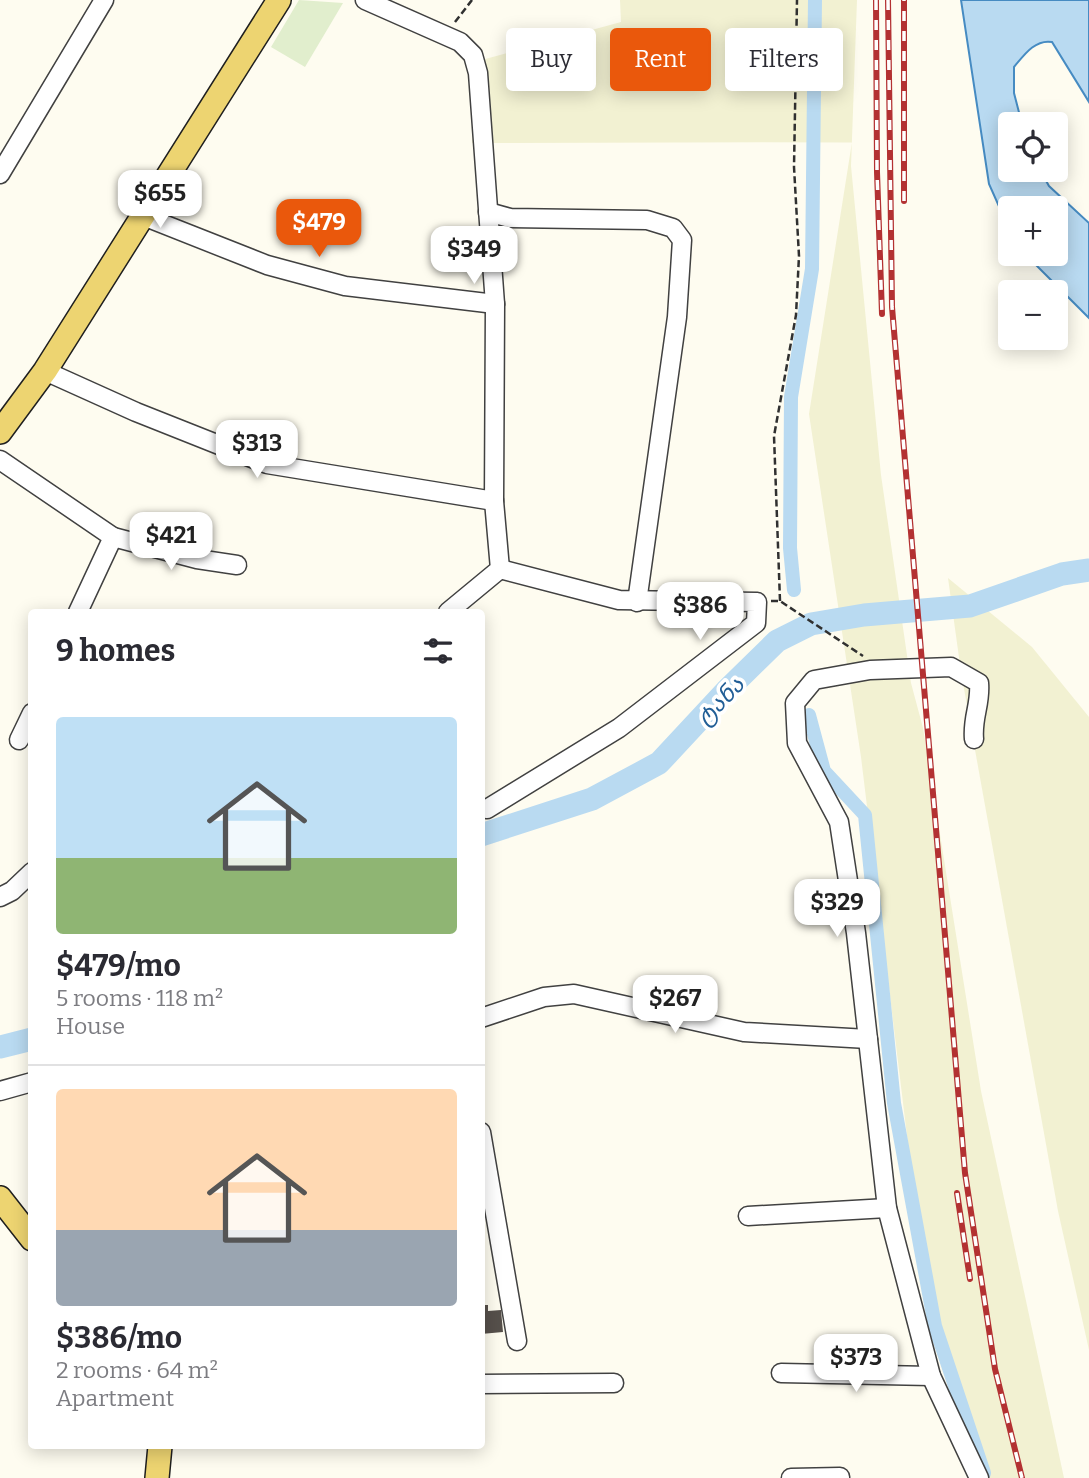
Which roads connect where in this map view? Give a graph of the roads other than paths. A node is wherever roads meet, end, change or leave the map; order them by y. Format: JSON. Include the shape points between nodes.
{"nodes":[{"id":1,"x":104,"y":0,"type":"edge"},
{"id":2,"x":279,"y":0,"type":"edge"},
{"id":3,"x":365,"y":0,"type":"edge"},
{"id":4,"x":0,"y":174,"type":"edge"},
{"id":5,"x":488,"y":212,"type":"junction"},
{"id":6,"x":143,"y":216,"type":"junction"},
{"id":7,"x":495,"y":304,"type":"junction"},
{"id":8,"x":45,"y":371,"type":"junction"},
{"id":9,"x":0,"y":432,"type":"edge"},
{"id":10,"x":0,"y":460,"type":"edge"},
{"id":11,"x":494,"y":500,"type":"junction"},
{"id":12,"x":113,"y":537,"type":"junction"},
{"id":13,"x":237,"y":565,"type":"dead end"},
{"id":14,"x":500,"y":569,"type":"junction"},
{"id":15,"x":637,"y":603,"type":"junction"},
{"id":16,"x":79,"y":609,"type":"edge"},
{"id":17,"x":452,"y":609,"type":"edge"},
{"id":18,"x":28,"y":721,"type":"edge"},
{"id":19,"x":974,"y":739,"type":"dead end"},
{"id":20,"x":19,"y":740,"type":"dead end"},
{"id":21,"x":487,"y":809,"type":"dead end"},
{"id":22,"x":28,"y":876,"type":"edge"},
{"id":23,"x":0,"y":897,"type":"edge"},
{"id":24,"x":485,"y":1017,"type":"edge"},
{"id":25,"x":868,"y":1039,"type":"junction"},
{"id":26,"x":28,"y":1083,"type":"edge"},
{"id":27,"x":0,"y":1091,"type":"edge"},
{"id":28,"x":485,"y":1155,"type":"edge"},
{"id":29,"x":0,"y":1199,"type":"edge"},
{"id":30,"x":887,"y":1208,"type":"junction"},
{"id":31,"x":748,"y":1216,"type":"dead end"},
{"id":32,"x":28,"y":1235,"type":"edge"},
{"id":33,"x":517,"y":1341,"type":"dead end"},
{"id":34,"x":781,"y":1373,"type":"dead end"},
{"id":35,"x":931,"y":1376,"type":"junction"},
{"id":36,"x":614,"y":1383,"type":"dead end"},
{"id":37,"x":485,"y":1384,"type":"edge"},
{"id":38,"x":160,"y":1449,"type":"edge"},
{"id":39,"x":840,"y":1477,"type":"edge"},
{"id":40,"x":157,"y":1478,"type":"edge"},
{"id":41,"x":791,"y":1478,"type":"edge"},
{"id":42,"x":979,"y":1478,"type":"edge"}],
"edges":[{"from":1,"to":4,"type":"street"},
{"from":2,"to":6,"type":"main road"},
{"from":3,"to":5,"type":"street","via":[[460,42],[473,54]]},
{"from":5,"to":7,"type":"street"},
{"from":5,"to":15,"type":"street","via":[[510,218],[647,220],[673,228],[682,240],[677,317]]},
{"from":6,"to":7,"type":"street","via":[[267,265],[345,286]]},
{"from":6,"to":8,"type":"main road"},
{"from":7,"to":11,"type":"street"},
{"from":8,"to":9,"type":"main road"},
{"from":8,"to":11,"type":"street","via":[[267,464]]},
{"from":10,"to":12,"type":"street"},
{"from":11,"to":14,"type":"street"},
{"from":12,"to":13,"type":"street"},
{"from":12,"to":16,"type":"street"},
{"from":14,"to":15,"type":"street"},
{"from":14,"to":17,"type":"street"},
{"from":15,"to":21,"type":"street","via":[[757,602],[756,623],[620,727]]},
{"from":18,"to":20,"type":"street"},
{"from":19,"to":25,"type":"street","via":[[972,718],[981,702],[979,683],[951,667],[870,670],[814,680],[795,703],[797,743],[839,822]]},
{"from":22,"to":23,"type":"street"},
{"from":24,"to":25,"type":"street","via":[[544,997],[574,994],[744,1032]]},
{"from":25,"to":30,"type":"street"},
{"from":26,"to":27,"type":"street"},
{"from":28,"to":33,"type":"street"},
{"from":29,"to":32,"type":"main road"},
{"from":30,"to":31,"type":"street"},
{"from":30,"to":35,"type":"street"},
{"from":34,"to":35,"type":"street"},
{"from":35,"to":42,"type":"street"},
{"from":36,"to":37,"type":"street"},
{"from":38,"to":40,"type":"main road"},
{"from":39,"to":41,"type":"street"}]}
